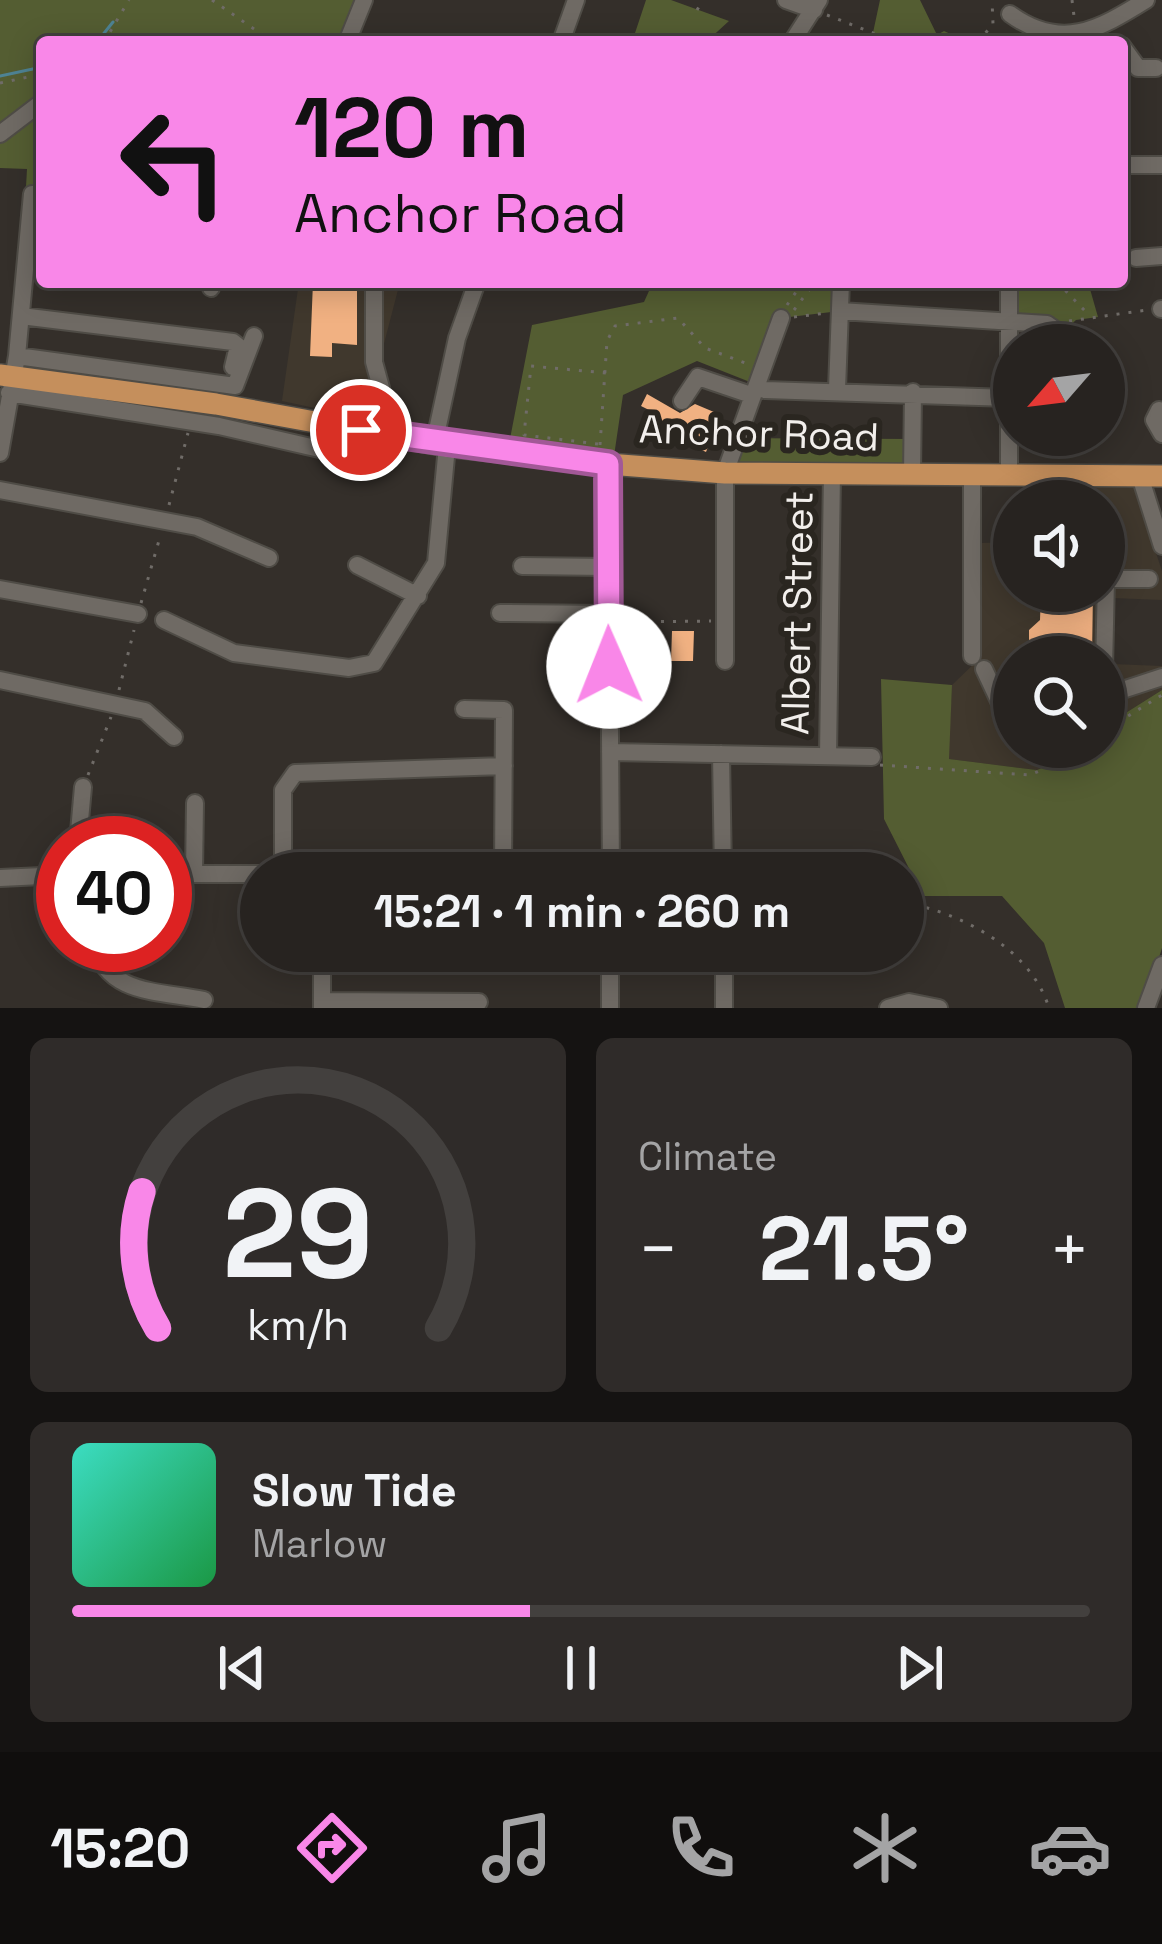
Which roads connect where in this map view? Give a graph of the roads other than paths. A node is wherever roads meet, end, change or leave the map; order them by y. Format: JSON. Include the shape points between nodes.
{"nodes":[{"id":1,"x":364,"y":0,"type":"edge"},
{"id":2,"x":576,"y":0,"type":"edge"},
{"id":3,"x":786,"y":0,"type":"edge"},
{"id":4,"x":1146,"y":0,"type":"edge"},
{"id":5,"x":816,"y":5,"type":"edge"},
{"id":6,"x":1010,"y":14,"type":"dead end"},
{"id":7,"x":1108,"y":23,"type":"junction"},
{"id":8,"x":349,"y":36,"type":"edge"},
{"id":9,"x":563,"y":36,"type":"edge"},
{"id":10,"x":796,"y":36,"type":"edge"},
{"id":11,"x":1062,"y":36,"type":"edge"},
{"id":12,"x":1073,"y":36,"type":"edge"},
{"id":13,"x":1116,"y":36,"type":"edge"},
{"id":14,"x":1128,"y":52,"type":"edge"},
{"id":15,"x":1148,"y":74,"type":"dead end"},
{"id":16,"x":36,"y":107,"type":"edge"},
{"id":17,"x":0,"y":134,"type":"edge"},
{"id":18,"x":1128,"y":165,"type":"edge"},
{"id":19,"x":1162,"y":165,"type":"edge"},
{"id":20,"x":32,"y":194,"type":"dead end"},
{"id":21,"x":34,"y":248,"type":"edge"},
{"id":22,"x":1162,"y":256,"type":"edge"},
{"id":23,"x":1136,"y":258,"type":"dead end"},
{"id":24,"x":374,"y":288,"type":"edge"},
{"id":25,"x":475,"y":288,"type":"edge"},
{"id":26,"x":841,"y":288,"type":"edge"},
{"id":27,"x":1009,"y":288,"type":"edge"},
{"id":28,"x":840,"y":311,"type":"junction"},
{"id":29,"x":21,"y":316,"type":"junction"},
{"id":30,"x":786,"y":318,"type":"road end"},
{"id":31,"x":1010,"y":322,"type":"junction"},
{"id":32,"x":1029,"y":324,"type":"edge"},
{"id":33,"x":254,"y":336,"type":"dead end"},
{"id":34,"x":9,"y":375,"type":"edge"},
{"id":35,"x":231,"y":386,"type":"junction"},
{"id":36,"x":837,"y":389,"type":"junction"},
{"id":37,"x":913,"y":392,"type":"junction"},
{"id":38,"x":758,"y":393,"type":"junction"},
{"id":39,"x":993,"y":397,"type":"edge"},
{"id":40,"x":682,"y":401,"type":"dead end"},
{"id":41,"x":1160,"y":410,"type":"edge"},
{"id":42,"x":1162,"y":434,"type":"edge"},
{"id":43,"x":394,"y":436,"type":"junction"},
{"id":44,"x":441,"y":445,"type":"junction"},
{"id":45,"x":324,"y":450,"type":"dead end"},
{"id":46,"x":0,"y":453,"type":"edge"},
{"id":47,"x":1009,"y":456,"type":"edge"},
{"id":48,"x":602,"y":457,"type":"junction"},
{"id":49,"x":725,"y":472,"type":"junction"},
{"id":50,"x":832,"y":472,"type":"junction"},
{"id":51,"x":912,"y":474,"type":"junction"},
{"id":52,"x":972,"y":476,"type":"junction"},
{"id":53,"x":1009,"y":476,"type":"junction"},
{"id":54,"x":1151,"y":476,"type":"edge"},
{"id":55,"x":0,"y":490,"type":"edge"},
{"id":56,"x":1162,"y":546,"type":"edge"},
{"id":57,"x":268,"y":558,"type":"dead end"},
{"id":58,"x":357,"y":565,"type":"dead end"},
{"id":59,"x":522,"y":566,"type":"dead end"},
{"id":60,"x":609,"y":568,"type":"junction"},
{"id":61,"x":1149,"y":579,"type":"dead end"},
{"id":62,"x":0,"y":589,"type":"edge"},
{"id":63,"x":418,"y":596,"type":"junction"},
{"id":64,"x":500,"y":613,"type":"dead end"},
{"id":65,"x":137,"y":614,"type":"road end"},
{"id":66,"x":608,"y":618,"type":"junction"},
{"id":67,"x":164,"y":620,"type":"dead end"},
{"id":68,"x":1105,"y":636,"type":"edge"},
{"id":69,"x":724,"y":661,"type":"dead end"},
{"id":70,"x":1162,"y":677,"type":"edge"},
{"id":71,"x":0,"y":680,"type":"edge"},
{"id":72,"x":993,"y":690,"type":"edge"},
{"id":73,"x":1125,"y":690,"type":"edge"},
{"id":74,"x":464,"y":709,"type":"dead end"},
{"id":75,"x":173,"y":737,"type":"dead end"},
{"id":76,"x":610,"y":752,"type":"junction"},
{"id":77,"x":721,"y":754,"type":"junction"},
{"id":78,"x":828,"y":756,"type":"junction"},
{"id":79,"x":872,"y":757,"type":"road end"},
{"id":80,"x":505,"y":766,"type":"junction"},
{"id":81,"x":83,"y":788,"type":"road end"},
{"id":82,"x":194,"y":803,"type":"dead end"},
{"id":83,"x":80,"y":816,"type":"edge"},
{"id":84,"x":283,"y":852,"type":"edge"},
{"id":85,"x":503,"y":852,"type":"edge"},
{"id":86,"x":611,"y":852,"type":"edge"},
{"id":87,"x":723,"y":852,"type":"edge"},
{"id":88,"x":194,"y":874,"type":"joint"},
{"id":89,"x":240,"y":874,"type":"edge"},
{"id":90,"x":36,"y":876,"type":"edge"},
{"id":91,"x":0,"y":878,"type":"edge"},
{"id":92,"x":1162,"y":965,"type":"edge"},
{"id":93,"x":107,"y":972,"type":"edge"},
{"id":94,"x":322,"y":972,"type":"edge"},
{"id":95,"x":610,"y":972,"type":"edge"},
{"id":96,"x":724,"y":972,"type":"edge"},
{"id":97,"x":194,"y":993,"type":"dead end"},
{"id":98,"x":479,"y":1001,"type":"edge"},
{"id":99,"x":322,"y":1004,"type":"edge"},
{"id":100,"x":610,"y":1008,"type":"edge"},
{"id":101,"x":724,"y":1008,"type":"edge"},
{"id":102,"x":888,"y":1008,"type":"edge"},
{"id":103,"x":939,"y":1008,"type":"edge"},
{"id":104,"x":1146,"y":1008,"type":"edge"}],
"edges":[{"from":1,"to":8,"type":"street"},
{"from":2,"to":9,"type":"street"},
{"from":3,"to":5,"type":"street"},
{"from":4,"to":7,"type":"street"},
{"from":5,"to":10,"type":"street"},
{"from":6,"to":11,"type":"street","via":[[1023,31]]},
{"from":7,"to":12,"type":"street"},
{"from":7,"to":13,"type":"street"},
{"from":14,"to":15,"type":"street"},
{"from":16,"to":17,"type":"street"},
{"from":18,"to":19,"type":"street"},
{"from":20,"to":21,"type":"street"},
{"from":21,"to":29,"type":"street"},
{"from":22,"to":23,"type":"street"},
{"from":24,"to":43,"type":"street","via":[[374,362]]},
{"from":25,"to":44,"type":"street","via":[[457,338]]},
{"from":26,"to":28,"type":"street"},
{"from":27,"to":31,"type":"street"},
{"from":28,"to":31,"type":"street"},
{"from":28,"to":36,"type":"street"},
{"from":29,"to":34,"type":"street"},
{"from":29,"to":35,"type":"street","via":[[233,342]]},
{"from":30,"to":38,"type":"street"},
{"from":31,"to":32,"type":"street"},
{"from":33,"to":35,"type":"street"},
{"from":34,"to":35,"type":"street"},
{"from":34,"to":43,"type":"main road","name":"Anchor Road"},
{"from":34,"to":45,"type":"street"},
{"from":34,"to":46,"type":"street"},
{"from":36,"to":37,"type":"street"},
{"from":36,"to":38,"type":"street"},
{"from":37,"to":39,"type":"street"},
{"from":37,"to":51,"type":"street"},
{"from":38,"to":40,"type":"street","via":[[698,377]]},
{"from":38,"to":49,"type":"street"},
{"from":41,"to":42,"type":"street","via":[[1154,420]]},
{"from":43,"to":44,"type":"main road","name":"Anchor Road"},
{"from":44,"to":48,"type":"main road","name":"Anchor Road"},
{"from":44,"to":63,"type":"street","via":[[436,563]]},
{"from":47,"to":53,"type":"street"},
{"from":48,"to":49,"type":"main road","name":"Anchor Road"},
{"from":48,"to":60,"type":"street"},
{"from":49,"to":50,"type":"main road","name":"Anchor Road"},
{"from":49,"to":69,"type":"street"},
{"from":50,"to":51,"type":"main road","name":"Anchor Road"},
{"from":50,"to":78,"type":"street","name":"Albert Street"},
{"from":51,"to":52,"type":"main road","name":"Anchor Road"},
{"from":52,"to":53,"type":"main road","name":"Anchor Road"},
{"from":52,"to":72,"type":"street","via":[[978,662]]},
{"from":53,"to":54,"type":"main road","name":"Anchor Road"},
{"from":54,"to":56,"type":"street"},
{"from":55,"to":57,"type":"street","via":[[166,519]]},
{"from":58,"to":63,"type":"street"},
{"from":59,"to":60,"type":"street"},
{"from":60,"to":66,"type":"street"},
{"from":61,"to":68,"type":"street","via":[[1106,579]]},
{"from":62,"to":65,"type":"street"},
{"from":63,"to":67,"type":"street","via":[[384,655],[356,669],[234,653]]},
{"from":64,"to":66,"type":"street"},
{"from":66,"to":76,"type":"street"},
{"from":70,"to":73,"type":"street"},
{"from":71,"to":75,"type":"street","via":[[145,711]]},
{"from":74,"to":80,"type":"street","via":[[504,710]]},
{"from":76,"to":77,"type":"street"},
{"from":76,"to":86,"type":"street"},
{"from":77,"to":78,"type":"street"},
{"from":77,"to":87,"type":"street"},
{"from":78,"to":79,"type":"street"},
{"from":80,"to":84,"type":"street","via":[[295,773],[283,790]]},
{"from":80,"to":85,"type":"street"},
{"from":81,"to":83,"type":"street"},
{"from":82,"to":88,"type":"street","via":[[202,823]]},
{"from":88,"to":89,"type":"street"},
{"from":90,"to":91,"type":"street"},
{"from":92,"to":104,"type":"street"},
{"from":93,"to":97,"type":"street","via":[[114,980]]},
{"from":94,"to":99,"type":"street"},
{"from":95,"to":100,"type":"street"},
{"from":96,"to":101,"type":"street"},
{"from":98,"to":99,"type":"street"},
{"from":102,"to":103,"type":"street"}]}
